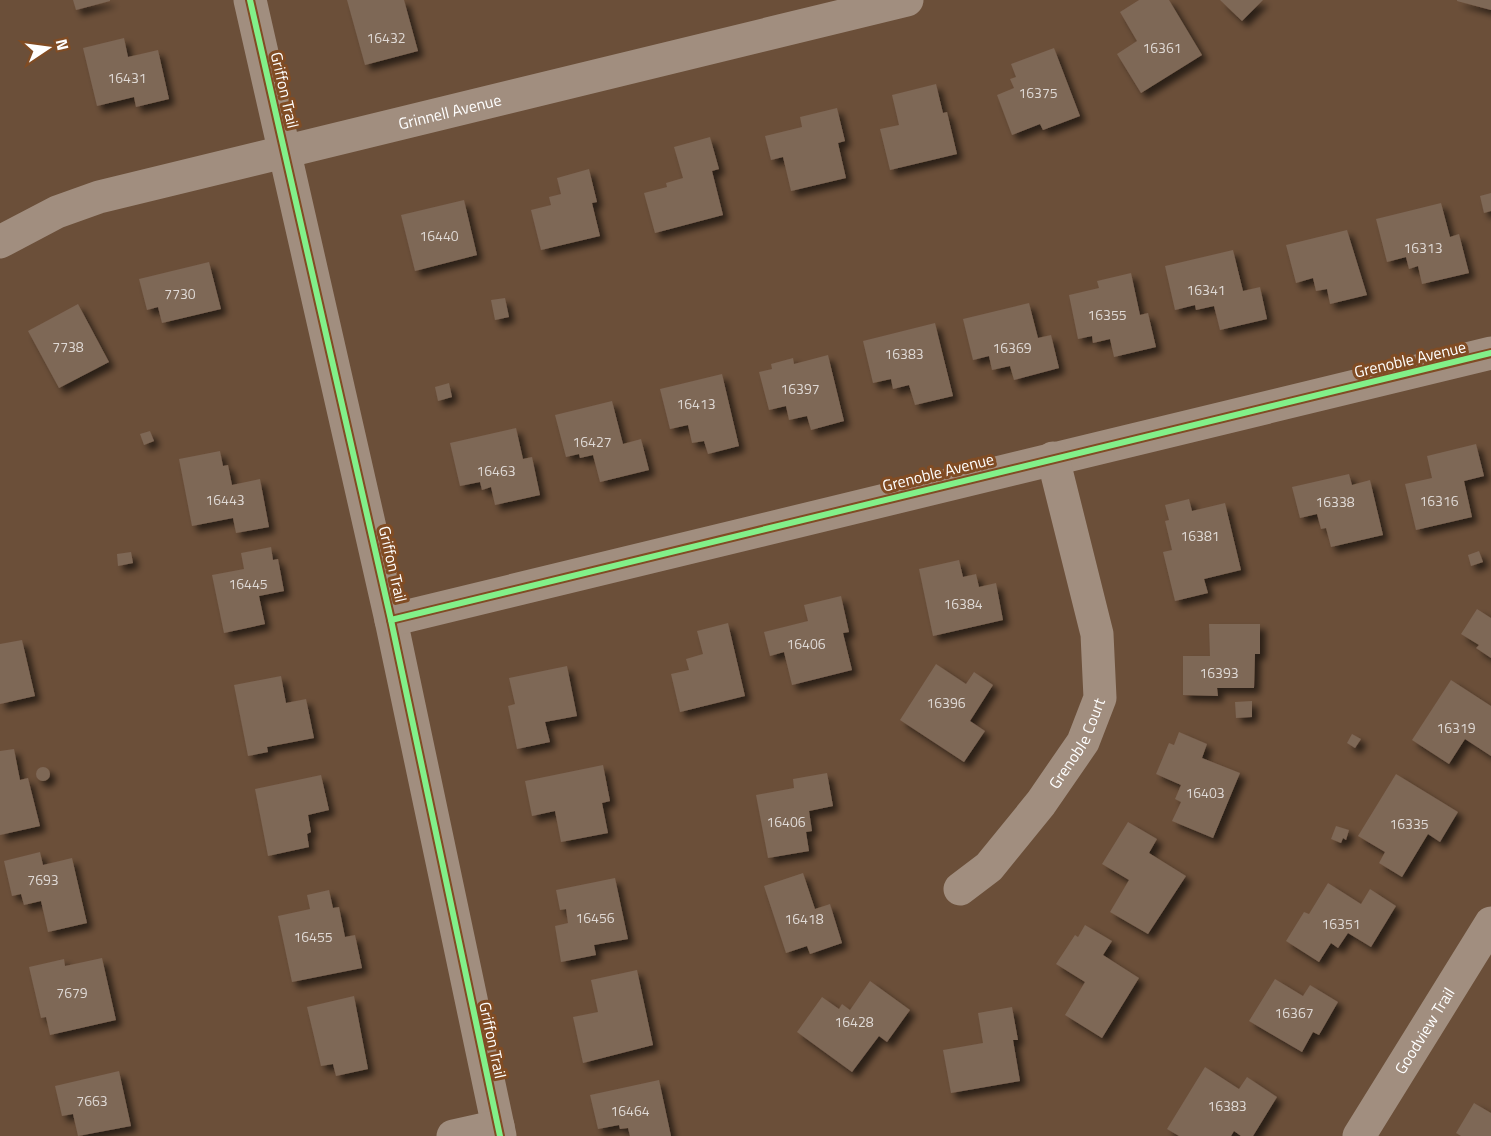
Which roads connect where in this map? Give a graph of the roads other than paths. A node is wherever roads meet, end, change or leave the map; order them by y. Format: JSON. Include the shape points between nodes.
{"nodes":[{"id":1,"x":250,"y":0,"type":"edge"},
{"id":2,"x":907,"y":0,"type":"edge"},
{"id":3,"x":285,"y":151,"type":"junction"},
{"id":4,"x":0,"y":242,"type":"edge"},
{"id":5,"x":1491,"y":353,"type":"edge"},
{"id":6,"x":1053,"y":458,"type":"junction"},
{"id":7,"x":392,"y":620,"type":"junction"},
{"id":8,"x":960,"y":889,"type":"dead end"},
{"id":9,"x":1491,"y":923,"type":"edge"},
{"id":10,"x":499,"y":1131,"type":"edge"},
{"id":11,"x":453,"y":1136,"type":"edge"},
{"id":12,"x":1359,"y":1136,"type":"edge"}],
"edges":[{"from":1,"to":3,"type":"street","name":"Griffon Trail"},
{"from":2,"to":3,"type":"street","name":"Grinnell Avenue"},
{"from":3,"to":4,"type":"street","name":"Grinnell Avenue","via":[[99,197],[57,212]]},
{"from":3,"to":7,"type":"street","name":"Griffon Trail"},
{"from":5,"to":6,"type":"street","name":"Grenoble Avenue"},
{"from":6,"to":7,"type":"street","name":"Grenoble Avenue"},
{"from":6,"to":8,"type":"street","name":"Grenoble Court","via":[[1097,634],[1100,698],[1083,742],[1041,803],[989,867]]},
{"from":7,"to":10,"type":"street","name":"Griffon Trail"},
{"from":9,"to":12,"type":"street","name":"Goodview Trail"},
{"from":10,"to":11,"type":"street"}]}
